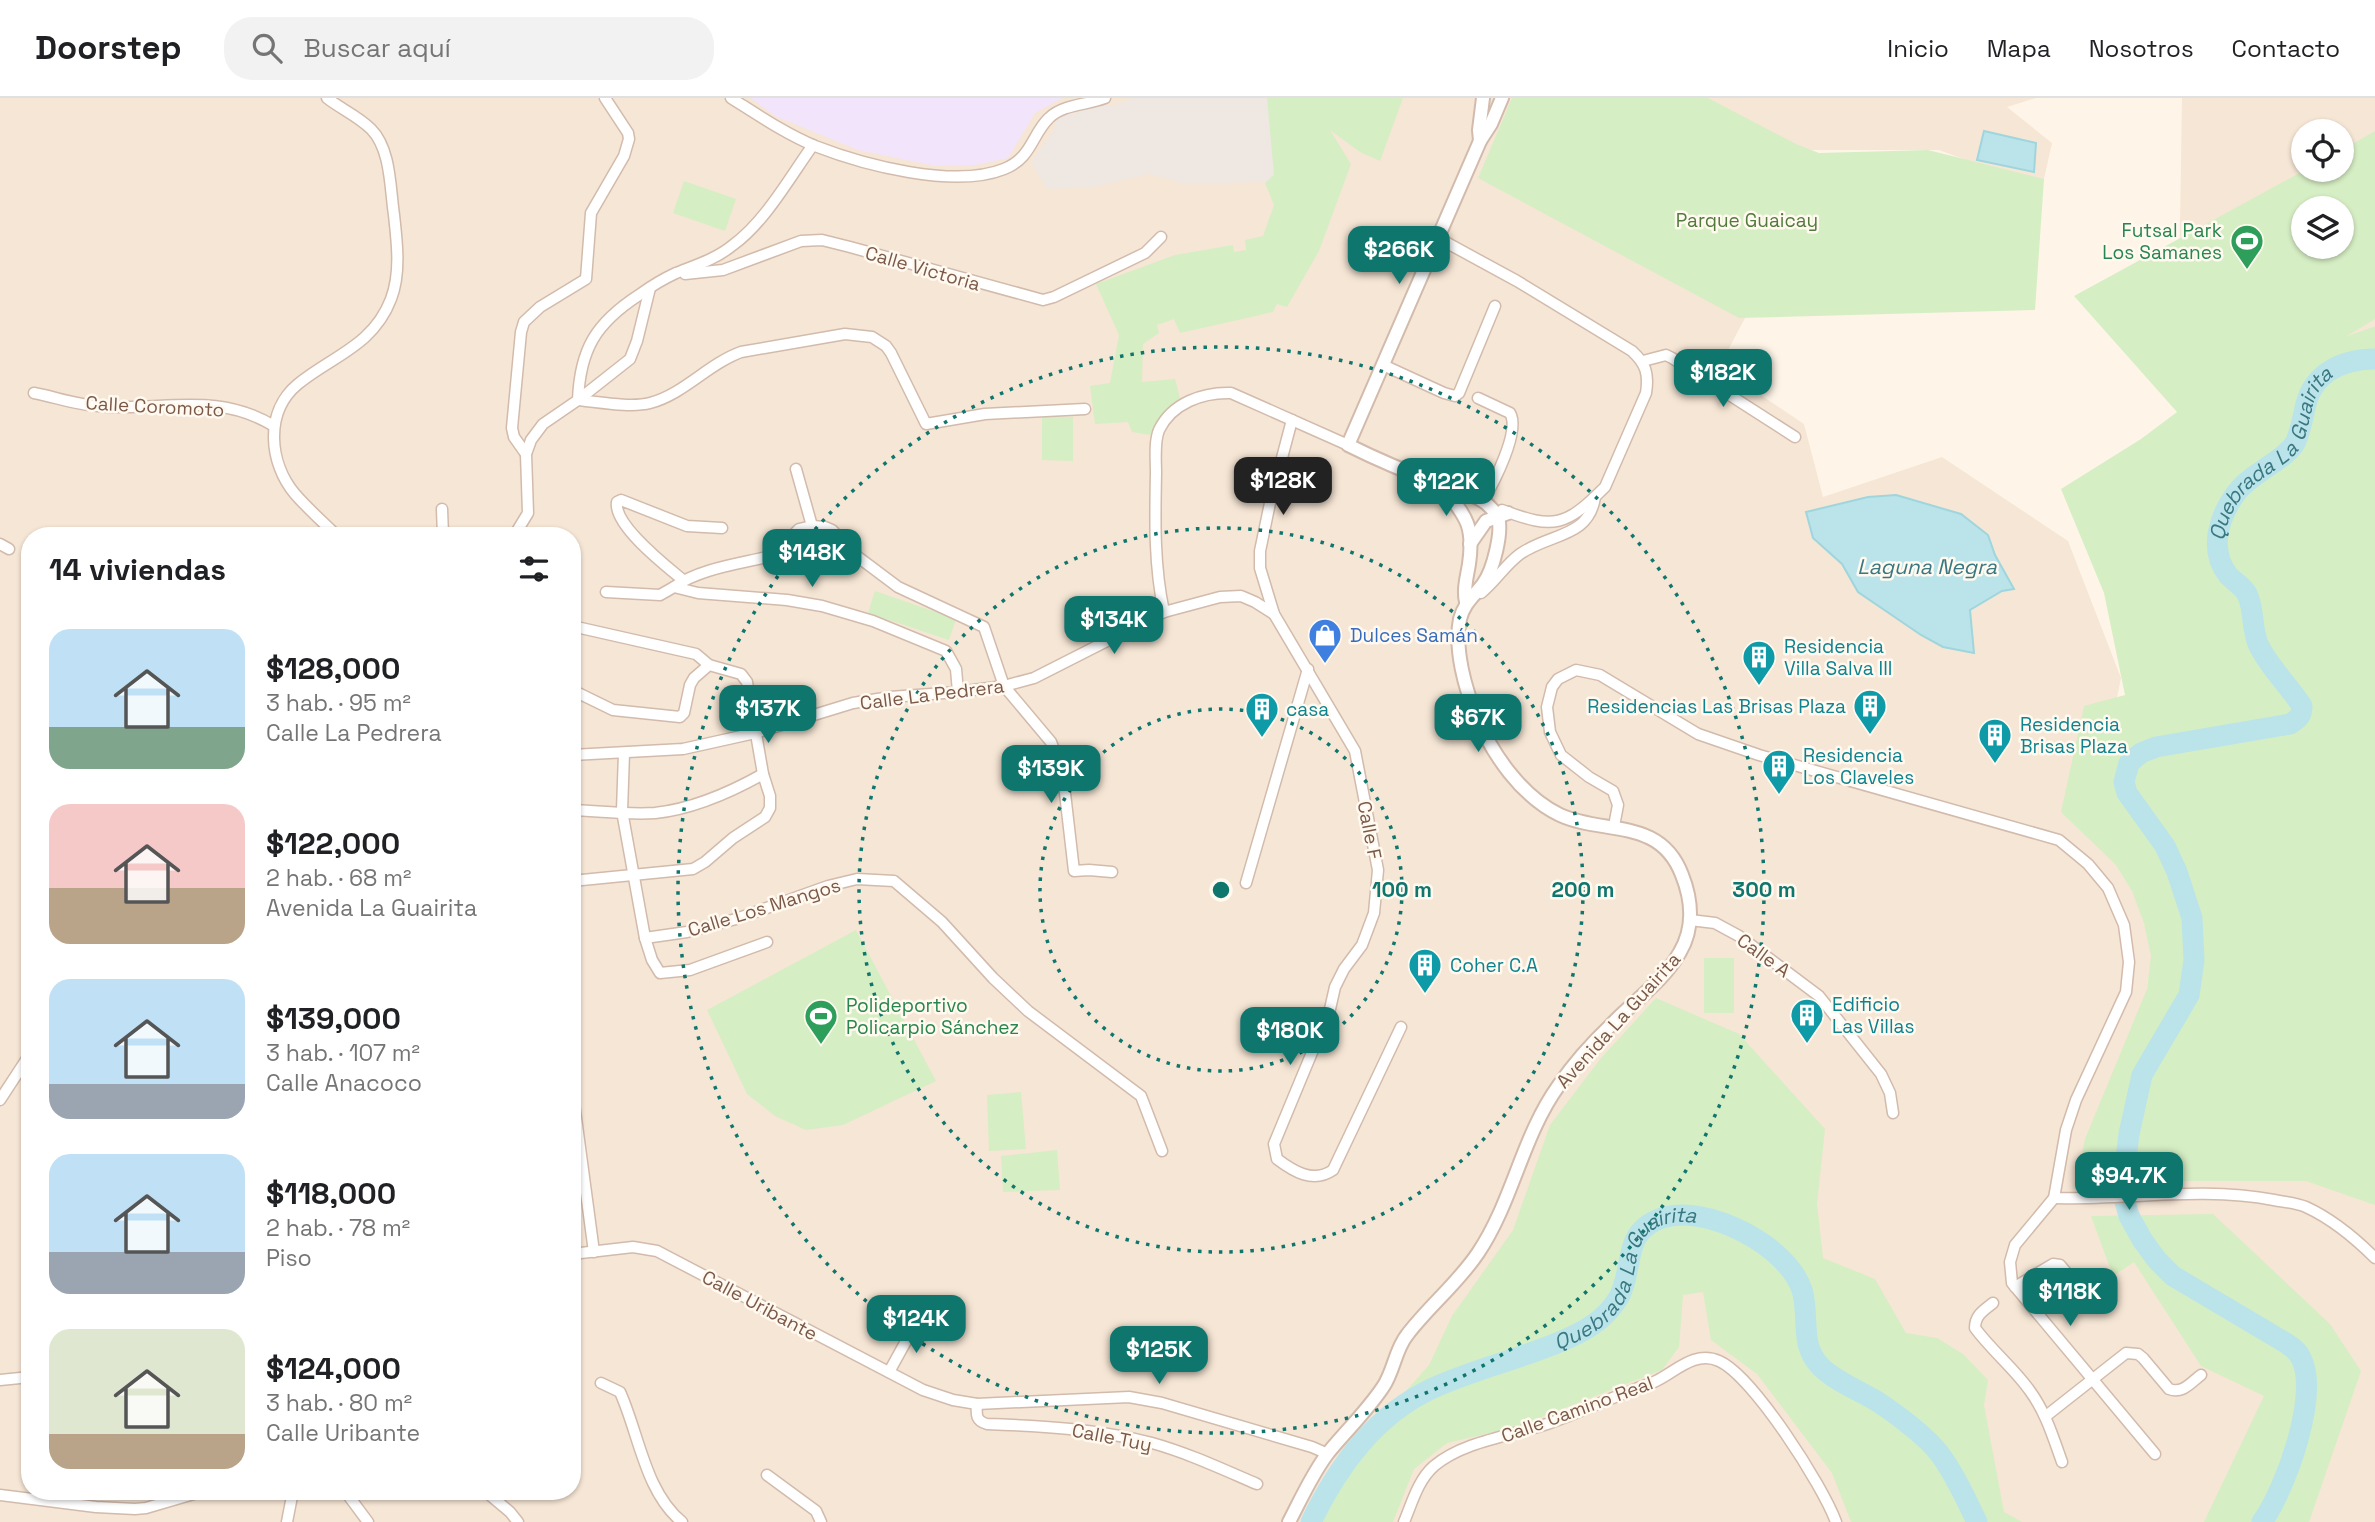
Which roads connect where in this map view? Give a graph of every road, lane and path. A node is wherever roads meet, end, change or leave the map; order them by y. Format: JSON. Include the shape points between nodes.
{"nodes":[{"id":1,"x":327,"y":98,"type":"edge"},
{"id":2,"x":605,"y":98,"type":"edge"},
{"id":3,"x":731,"y":98,"type":"edge"},
{"id":4,"x":1105,"y":98,"type":"edge"},
{"id":5,"x":1483,"y":98,"type":"edge"},
{"id":6,"x":1502,"y":98,"type":"edge"},
{"id":7,"x":1480,"y":141,"type":"junction"},
{"id":8,"x":813,"y":145,"type":"junction"},
{"id":9,"x":1161,"y":237,"type":"dead end"},
{"id":10,"x":1438,"y":238,"type":"junction"},
{"id":11,"x":674,"y":274,"type":"junction"},
{"id":12,"x":650,"y":287,"type":"junction"},
{"id":13,"x":1495,"y":306,"type":"dead end"},
{"id":14,"x":1643,"y":361,"type":"junction"},
{"id":15,"x":1383,"y":365,"type":"junction"},
{"id":16,"x":34,"y":393,"type":"dead end"},
{"id":17,"x":1478,"y":398,"type":"dead end"},
{"id":18,"x":578,"y":400,"type":"junction"},
{"id":19,"x":1085,"y":409,"type":"dead end"},
{"id":20,"x":1292,"y":420,"type":"junction"},
{"id":21,"x":274,"y":426,"type":"junction"},
{"id":22,"x":1795,"y":437,"type":"dead end"},
{"id":23,"x":1348,"y":445,"type":"junction"},
{"id":24,"x":526,"y":454,"type":"junction"},
{"id":25,"x":796,"y":469,"type":"dead end"},
{"id":26,"x":1441,"y":485,"type":"junction"},
{"id":27,"x":1595,"y":497,"type":"junction"},
{"id":28,"x":1485,"y":502,"type":"junction"},
{"id":29,"x":442,"y":509,"type":"dead end"},
{"id":30,"x":1503,"y":514,"type":"junction"},
{"id":31,"x":812,"y":526,"type":"junction"},
{"id":32,"x":328,"y":527,"type":"edge"},
{"id":33,"x":443,"y":527,"type":"edge"},
{"id":34,"x":519,"y":527,"type":"edge"},
{"id":35,"x":722,"y":528,"type":"dead end"},
{"id":36,"x":1470,"y":544,"type":"junction"},
{"id":37,"x":678,"y":583,"type":"junction"},
{"id":38,"x":606,"y":592,"type":"dead end"},
{"id":39,"x":1466,"y":602,"type":"junction"},
{"id":40,"x":1164,"y":612,"type":"junction"},
{"id":41,"x":1274,"y":614,"type":"junction"},
{"id":42,"x":581,"y":628,"type":"edge"},
{"id":43,"x":709,"y":665,"type":"junction"},
{"id":44,"x":1308,"y":669,"type":"junction"},
{"id":45,"x":1003,"y":686,"type":"junction"},
{"id":46,"x":958,"y":692,"type":"junction"},
{"id":47,"x":581,"y":694,"type":"edge"},
{"id":48,"x":755,"y":733,"type":"junction"},
{"id":49,"x":624,"y":753,"type":"junction"},
{"id":50,"x":581,"y":755,"type":"edge"},
{"id":51,"x":763,"y":774,"type":"junction"},
{"id":52,"x":581,"y":810,"type":"edge"},
{"id":53,"x":622,"y":811,"type":"junction"},
{"id":54,"x":1614,"y":826,"type":"junction"},
{"id":55,"x":1112,"y":872,"type":"dead end"},
{"id":56,"x":635,"y":875,"type":"junction"},
{"id":57,"x":581,"y":880,"type":"edge"},
{"id":58,"x":1246,"y":883,"type":"dead end"},
{"id":59,"x":1690,"y":920,"type":"junction"},
{"id":60,"x":645,"y":938,"type":"junction"},
{"id":61,"x":767,"y":943,"type":"dead end"},
{"id":62,"x":1401,"y":1027,"type":"dead end"},
{"id":63,"x":21,"y":1067,"type":"edge"},
{"id":64,"x":0,"y":1098,"type":"edge"},
{"id":65,"x":1893,"y":1113,"type":"dead end"},
{"id":66,"x":1162,"y":1151,"type":"dead end"},
{"id":67,"x":581,"y":1178,"type":"edge"},
{"id":68,"x":2054,"y":1198,"type":"junction"},
{"id":69,"x":594,"y":1252,"type":"junction"},
{"id":70,"x":581,"y":1253,"type":"edge"},
{"id":71,"x":2375,"y":1258,"type":"edge"},
{"id":72,"x":2015,"y":1287,"type":"junction"},
{"id":73,"x":2081,"y":1290,"type":"dead end"},
{"id":74,"x":1993,"y":1303,"type":"dead end"},
{"id":75,"x":916,"y":1323,"type":"dead end"},
{"id":76,"x":889,"y":1372,"type":"junction"},
{"id":77,"x":2201,"y":1375,"type":"dead end"},
{"id":78,"x":21,"y":1378,"type":"edge"},
{"id":79,"x":0,"y":1380,"type":"edge"},
{"id":80,"x":2093,"y":1380,"type":"junction"},
{"id":81,"x":601,"y":1383,"type":"dead end"},
{"id":82,"x":977,"y":1404,"type":"junction"},
{"id":83,"x":2046,"y":1416,"type":"junction"},
{"id":84,"x":1328,"y":1454,"type":"junction"},
{"id":85,"x":2155,"y":1454,"type":"dead end"},
{"id":86,"x":2062,"y":1462,"type":"dead end"},
{"id":87,"x":766,"y":1475,"type":"dead end"},
{"id":88,"x":1256,"y":1484,"type":"dead end"},
{"id":89,"x":0,"y":1495,"type":"edge"},
{"id":90,"x":21,"y":1498,"type":"edge"},
{"id":91,"x":40,"y":1500,"type":"edge"},
{"id":92,"x":173,"y":1500,"type":"edge"},
{"id":93,"x":291,"y":1500,"type":"edge"},
{"id":94,"x":352,"y":1500,"type":"edge"},
{"id":95,"x":496,"y":1500,"type":"edge"},
{"id":96,"x":287,"y":1522,"type":"edge"},
{"id":97,"x":368,"y":1522,"type":"edge"},
{"id":98,"x":518,"y":1522,"type":"edge"},
{"id":99,"x":682,"y":1522,"type":"edge"},
{"id":100,"x":821,"y":1522,"type":"edge"},
{"id":101,"x":1289,"y":1522,"type":"edge"},
{"id":102,"x":1404,"y":1522,"type":"edge"},
{"id":103,"x":1836,"y":1522,"type":"edge"}],
"edges":[{"from":1,"to":21,"type":"street","via":[[373,130],[380,142],[398,240],[396,275],[391,299],[365,339],[298,384],[282,404]]},
{"from":2,"to":24,"type":"street","via":[[628,133],[628,144],[591,213],[586,278],[531,314],[521,328],[512,428]]},
{"from":3,"to":8,"type":"street"},
{"from":4,"to":8,"type":"street","via":[[1048,118],[1029,150],[1015,163],[982,176],[934,176],[868,164]]},
{"from":5,"to":7,"type":"street"},
{"from":6,"to":7,"type":"street"},
{"from":7,"to":10,"type":"street"},
{"from":8,"to":11,"type":"street","via":[[744,237],[706,262]]},
{"from":9,"to":11,"type":"street","name":"Calle Victoria","via":[[1145,253],[1042,300],[817,240],[801,241],[723,270]]},
{"from":10,"to":14,"type":"street","via":[[1517,281]]},
{"from":10,"to":15,"type":"street"},
{"from":11,"to":12,"type":"street"},
{"from":12,"to":18,"type":"street","via":[[630,359]]},
{"from":12,"to":18,"type":"street","via":[[596,332],[580,369]]},
{"from":13,"to":15,"type":"street","via":[[1455,396]]},
{"from":14,"to":22,"type":"street","via":[[1665,355],[1672,358]]},
{"from":14,"to":27,"type":"street","via":[[1646,393],[1605,487]]},
{"from":15,"to":23,"type":"street"},
{"from":16,"to":21,"type":"street","name":"Calle Coromoto","via":[[97,406],[195,404],[254,414]]},
{"from":17,"to":28,"type":"street","via":[[1510,413],[1514,424]]},
{"from":18,"to":19,"type":"street","via":[[648,404],[741,352],[852,334],[872,337],[886,346],[926,424],[985,414]]},
{"from":18,"to":24,"type":"street","via":[[543,424]]},
{"from":20,"to":23,"type":"street"},
{"from":20,"to":40,"type":"street","via":[[1221,392],[1192,400],[1167,417],[1158,433],[1155,499],[1155,551]]},
{"from":20,"to":41,"type":"street","via":[[1260,551],[1260,568]]},
{"from":21,"to":32,"type":"street","via":[[276,458],[283,477]]},
{"from":23,"to":26,"type":"street","name":"Avenida La Guairita"},
{"from":24,"to":34,"type":"street","via":[[528,513]]},
{"from":25,"to":31,"type":"street"},
{"from":26,"to":28,"type":"street","name":"Avenida La Guairita"},
{"from":26,"to":36,"type":"street","name":"Avenida La Guairita","via":[[1467,519]]},
{"from":27,"to":30,"type":"street","via":[[1572,517],[1556,523]]},
{"from":27,"to":39,"type":"street","via":[[1585,523],[1521,554],[1483,592]]},
{"from":28,"to":30,"type":"street","name":"Avenida La Guairita"},
{"from":29,"to":33,"type":"street"},
{"from":30,"to":36,"type":"street","via":[[1480,526]]},
{"from":30,"to":39,"type":"street","name":"Avenida La Guairita","via":[[1491,570]]},
{"from":31,"to":37,"type":"street","via":[[799,530],[772,554]]},
{"from":31,"to":45,"type":"street","via":[[830,529],[854,554],[906,592],[982,625]]},
{"from":35,"to":37,"type":"street","via":[[683,525],[617,502],[618,516]]},
{"from":36,"to":39,"type":"street","name":"Avenida La Guairita"},
{"from":37,"to":38,"type":"street","via":[[660,595]]},
{"from":37,"to":46,"type":"street","via":[[698,593],[769,597],[873,621],[946,651],[955,665]]},
{"from":39,"to":54,"type":"street","name":"Avenida La Guairita","via":[[1457,636],[1466,682],[1478,719],[1507,769],[1560,815]]},
{"from":40,"to":41,"type":"street","name":"Calle La Pedrera","via":[[1241,596]]},
{"from":40,"to":45,"type":"street","name":"Calle La Pedrera","via":[[1034,678]]},
{"from":41,"to":44,"type":"street","name":"Calle F"},
{"from":42,"to":43,"type":"street","via":[[696,654]]},
{"from":43,"to":47,"type":"street","via":[[692,681],[680,717],[613,710]]},
{"from":43,"to":48,"type":"street","via":[[746,679]]},
{"from":44,"to":58,"type":"street"},
{"from":44,"to":62,"type":"street","name":"Calle F","via":[[1355,751],[1378,870],[1374,913],[1362,945],[1335,986],[1330,1009],[1274,1144],[1277,1160],[1297,1173],[1317,1177],[1333,1171]]},
{"from":45,"to":46,"type":"street","name":"Calle La Pedrera"},
{"from":45,"to":55,"type":"street","via":[[1051,742],[1057,757],[1074,872]]},
{"from":46,"to":48,"type":"street","name":"Calle La Pedrera","via":[[853,704]]},
{"from":48,"to":49,"type":"street","name":"Calle La Pedrera","via":[[683,750]]},
{"from":48,"to":51,"type":"street"},
{"from":49,"to":50,"type":"street","name":"Calle La Pedrera"},
{"from":49,"to":53,"type":"street"},
{"from":51,"to":53,"type":"street","via":[[675,810]]},
{"from":51,"to":56,"type":"street","via":[[770,796],[765,817],[693,869]]},
{"from":52,"to":53,"type":"street"},
{"from":53,"to":56,"type":"street"},
{"from":54,"to":59,"type":"street","name":"Avenida La Guairita","via":[[1653,839],[1669,853],[1683,876]]},
{"from":54,"to":68,"type":"street","via":[[1616,796],[1561,755],[1550,732],[1552,687],[1576,670],[1600,675],[1698,734],[2059,840],[2078,856],[2108,888],[2124,925],[2129,962],[2126,992],[2066,1130]]},
{"from":56,"to":57,"type":"street"},
{"from":56,"to":60,"type":"street"},
{"from":59,"to":65,"type":"street","name":"Calle A","via":[[1715,923],[1739,936],[1819,996],[1881,1074]]},
{"from":59,"to":84,"type":"street","name":"Avenida La Guairita","via":[[1682,950],[1667,971],[1610,1025],[1557,1087],[1527,1143],[1485,1243],[1459,1279],[1403,1339],[1385,1385]]},
{"from":60,"to":61,"type":"street","via":[[660,973],[690,970]]},
{"from":60,"to":66,"type":"street","name":"Calle Los Mangos","via":[[736,919],[857,879],[894,881],[942,922],[1028,1011],[1141,1096]]},
{"from":63,"to":64,"type":"street"},
{"from":67,"to":69,"type":"street"},
{"from":68,"to":71,"type":"street","via":[[2246,1194],[2305,1206],[2351,1234]]},
{"from":68,"to":72,"type":"street","via":[[2010,1254]]},
{"from":69,"to":70,"type":"street","name":"Calle Uribante"},
{"from":69,"to":76,"type":"street","name":"Calle Uribante","via":[[633,1247],[657,1251]]},
{"from":72,"to":73,"type":"street","via":[[2053,1264],[2060,1265]]},
{"from":72,"to":80,"type":"street"},
{"from":74,"to":83,"type":"street","via":[[1981,1312],[1975,1328]]},
{"from":75,"to":76,"type":"street"},
{"from":76,"to":82,"type":"street","name":"Calle Uribante","via":[[941,1397]]},
{"from":77,"to":80,"type":"street","via":[[2182,1390],[2173,1391],[2143,1358],[2129,1353]]},
{"from":78,"to":79,"type":"street"},
{"from":80,"to":83,"type":"street"},
{"from":80,"to":85,"type":"street"},
{"from":81,"to":99,"type":"street","via":[[620,1392],[660,1495]]},
{"from":82,"to":84,"type":"street","name":"Calle Uribante","via":[[1129,1396]]},
{"from":82,"to":88,"type":"street","name":"Calle Tuy","via":[[978,1418],[987,1424],[1069,1427],[1125,1437],[1172,1450]]},
{"from":83,"to":86,"type":"street"},
{"from":84,"to":101,"type":"street","name":"Avenida La Guairita"},
{"from":87,"to":100,"type":"street","via":[[816,1511]]},
{"from":89,"to":90,"type":"street"},
{"from":91,"to":92,"type":"street","via":[[135,1509]]},
{"from":93,"to":96,"type":"street"},
{"from":94,"to":97,"type":"street"},
{"from":95,"to":98,"type":"street"},
{"from":102,"to":103,"type":"street","name":"Calle Camino Real","via":[[1419,1485],[1432,1468],[1454,1453],[1550,1423],[1657,1381],[1698,1359],[1716,1359],[1734,1370],[1812,1476]]}]}
